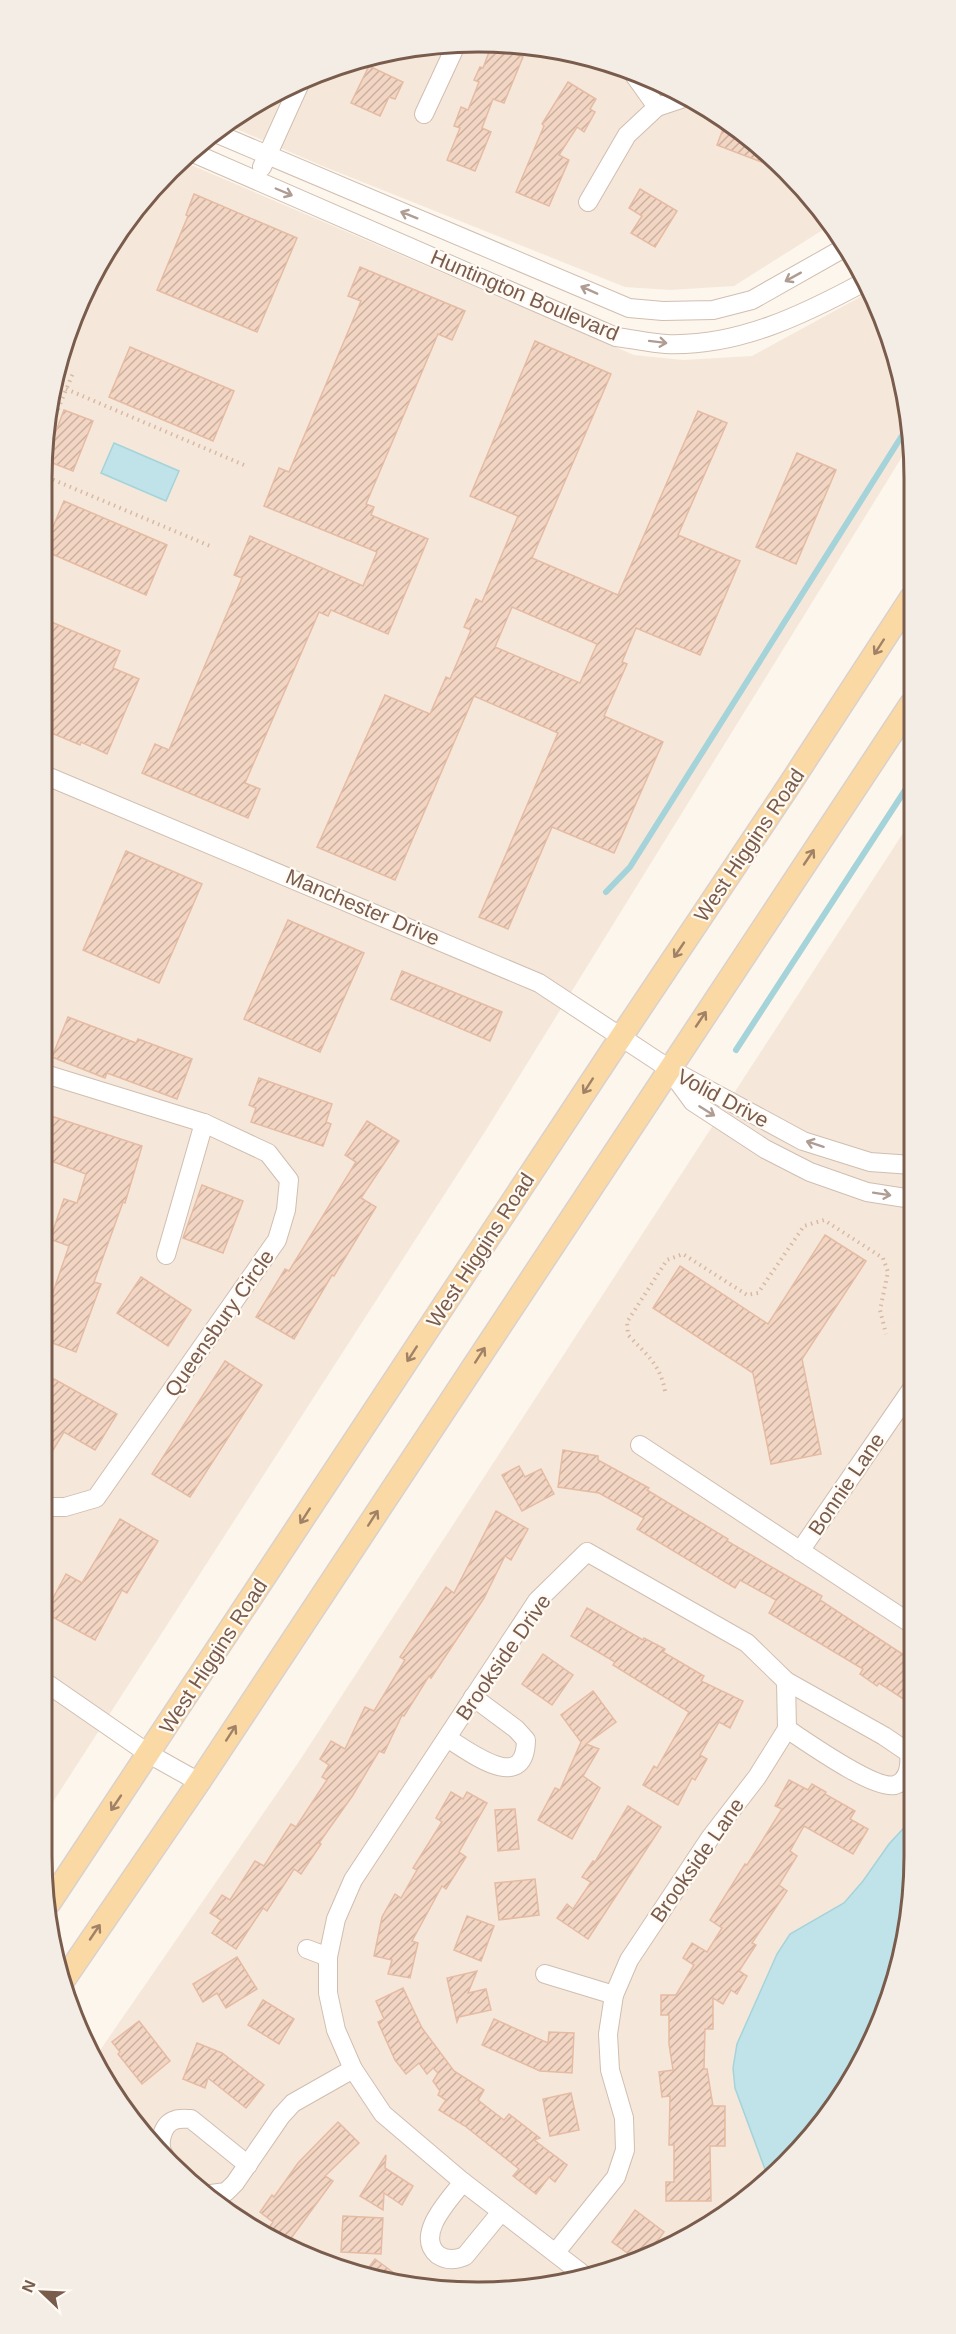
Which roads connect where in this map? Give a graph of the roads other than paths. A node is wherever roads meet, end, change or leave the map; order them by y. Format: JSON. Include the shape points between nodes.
{"nodes":[{"id":1,"x":452,"y":53,"type":"edge"},
{"id":2,"x":641,"y":85,"type":"edge"},
{"id":3,"x":295,"y":94,"type":"edge"},
{"id":4,"x":675,"y":101,"type":"edge"},
{"id":5,"x":657,"y":107,"type":"junction"},
{"id":6,"x":424,"y":114,"type":"dead end"},
{"id":7,"x":224,"y":137,"type":"edge"},
{"id":8,"x":200,"y":156,"type":"edge"},
{"id":9,"x":267,"y":156,"type":"junction"},
{"id":10,"x":256,"y":180,"type":"junction"},
{"id":11,"x":588,"y":202,"type":"dead end"},
{"id":12,"x":838,"y":252,"type":"edge"},
{"id":13,"x":858,"y":286,"type":"edge"},
{"id":14,"x":904,"y":609,"type":"edge"},
{"id":15,"x":904,"y":715,"type":"edge"},
{"id":16,"x":52,"y":778,"type":"edge"},
{"id":17,"x":621,"y":1037,"type":"junction"},
{"id":18,"x":669,"y":1068,"type":"junction"},
{"id":19,"x":52,"y":1076,"type":"edge"},
{"id":20,"x":204,"y":1123,"type":"junction"},
{"id":21,"x":904,"y":1164,"type":"edge"},
{"id":22,"x":904,"y":1198,"type":"edge"},
{"id":23,"x":166,"y":1255,"type":"dead end"},
{"id":24,"x":904,"y":1400,"type":"edge"},
{"id":25,"x":640,"y":1445,"type":"dead end"},
{"id":26,"x":52,"y":1507,"type":"edge"},
{"id":27,"x":800,"y":1551,"type":"junction"},
{"id":28,"x":904,"y":1619,"type":"edge"},
{"id":29,"x":786,"y":1681,"type":"junction"},
{"id":30,"x":52,"y":1687,"type":"edge"},
{"id":31,"x":473,"y":1696,"type":"junction"},
{"id":32,"x":787,"y":1729,"type":"junction"},
{"id":33,"x":447,"y":1738,"type":"junction"},
{"id":34,"x":904,"y":1750,"type":"edge"},
{"id":35,"x":149,"y":1754,"type":"junction"},
{"id":36,"x":904,"y":1779,"type":"edge"},
{"id":37,"x":199,"y":1782,"type":"junction"},
{"id":38,"x":54,"y":1896,"type":"edge"},
{"id":39,"x":307,"y":1949,"type":"dead end"},
{"id":40,"x":328,"y":1957,"type":"junction"},
{"id":41,"x":69,"y":1972,"type":"edge"},
{"id":42,"x":545,"y":1974,"type":"dead end"},
{"id":43,"x":614,"y":1995,"type":"junction"},
{"id":44,"x":353,"y":2069,"type":"junction"},
{"id":45,"x":161,"y":2140,"type":"edge"},
{"id":46,"x":248,"y":2165,"type":"junction"},
{"id":47,"x":463,"y":2182,"type":"junction"},
{"id":48,"x":218,"y":2193,"type":"edge"},
{"id":49,"x":501,"y":2212,"type":"junction"},
{"id":50,"x":556,"y":2252,"type":"junction"},
{"id":51,"x":577,"y":2269,"type":"edge"}],
"edges":[{"from":1,"to":6,"type":"street"},
{"from":2,"to":5,"type":"street"},
{"from":3,"to":9,"type":"street"},
{"from":4,"to":5,"type":"street"},
{"from":5,"to":11,"type":"street","via":[[627,135]]},
{"from":7,"to":9,"type":"street","name":"Huntington Boulevard"},
{"from":8,"to":10,"type":"street","name":"Huntington Boulevard"},
{"from":9,"to":10,"type":"street"},
{"from":12,"to":9,"type":"street","name":"Huntington Boulevard","one_way":true,"via":[[752,300],[713,310],[629,308]]},
{"from":10,"to":13,"type":"street","name":"Huntington Boulevard","one_way":true,"via":[[616,337],[666,344],[706,342],[761,330]]},
{"from":14,"to":17,"type":"main road","name":"West Higgins Road","one_way":true},
{"from":18,"to":15,"type":"main road","one_way":true},
{"from":16,"to":17,"type":"street","name":"Manchester Drive","via":[[540,983]]},
{"from":17,"to":18,"type":"street","name":"Manchester Drive"},
{"from":17,"to":35,"type":"main road","name":"West Higgins Road","one_way":true},
{"from":21,"to":18,"type":"street","name":"Volid Drive","one_way":true,"via":[[870,1162],[803,1141]]},
{"from":18,"to":22,"type":"street","name":"Volid Drive","one_way":true,"via":[[693,1102],[765,1149],[810,1172],[867,1192]]},
{"from":37,"to":18,"type":"main road","one_way":true},
{"from":19,"to":20,"type":"street","name":"Queensbury Circle"},
{"from":20,"to":23,"type":"street"},
{"from":20,"to":26,"type":"street","name":"Queensbury Circle","via":[[268,1153],[290,1180],[278,1240],[96,1498],[65,1508]]},
{"from":24,"to":27,"type":"street","name":"Bonnie Lane"},
{"from":25,"to":27,"type":"street"},
{"from":27,"to":28,"type":"street"},
{"from":29,"to":31,"type":"street","name":"Brookside Drive","via":[[747,1643],[587,1552],[537,1601]]},
{"from":29,"to":32,"type":"street"},
{"from":29,"to":34,"type":"street"},
{"from":30,"to":35,"type":"street"},
{"from":31,"to":33,"type":"street","name":"Brookside Drive"},
{"from":31,"to":33,"type":"street","via":[[516,1729],[526,1740],[526,1753],[509,1768],[495,1767]]},
{"from":32,"to":36,"type":"street","via":[[860,1775],[895,1785]]},
{"from":32,"to":43,"type":"street","name":"Brookside Lane","via":[[629,1960]]},
{"from":33,"to":40,"type":"street","name":"Brookside Drive","via":[[353,1880],[336,1919]]},
{"from":35,"to":37,"type":"street"},
{"from":35,"to":38,"type":"main road","name":"West Higgins Road","one_way":true},
{"from":41,"to":37,"type":"main road","one_way":true},
{"from":39,"to":40,"type":"street"},
{"from":40,"to":44,"type":"street","name":"Brookside Drive","via":[[328,1993],[336,2030]]},
{"from":42,"to":43,"type":"street"},
{"from":43,"to":50,"type":"street","name":"Brookside Lane","via":[[608,2034],[610,2070],[624,2118],[625,2150],[616,2177]]},
{"from":44,"to":46,"type":"street","via":[[293,2103]]},
{"from":44,"to":47,"type":"street","name":"Brookside Drive","via":[[382,2114]]},
{"from":45,"to":46,"type":"street","via":[[170,2122],[191,2119]]},
{"from":46,"to":48,"type":"street","via":[[226,2192]]},
{"from":47,"to":49,"type":"street","name":"Brookside Drive"},
{"from":47,"to":49,"type":"street","via":[[431,2225],[430,2244],[437,2254],[445,2259],[465,2256]]},
{"from":49,"to":50,"type":"street","name":"Brookside Drive"},
{"from":50,"to":51,"type":"street","name":"Brookside Drive"}]}
